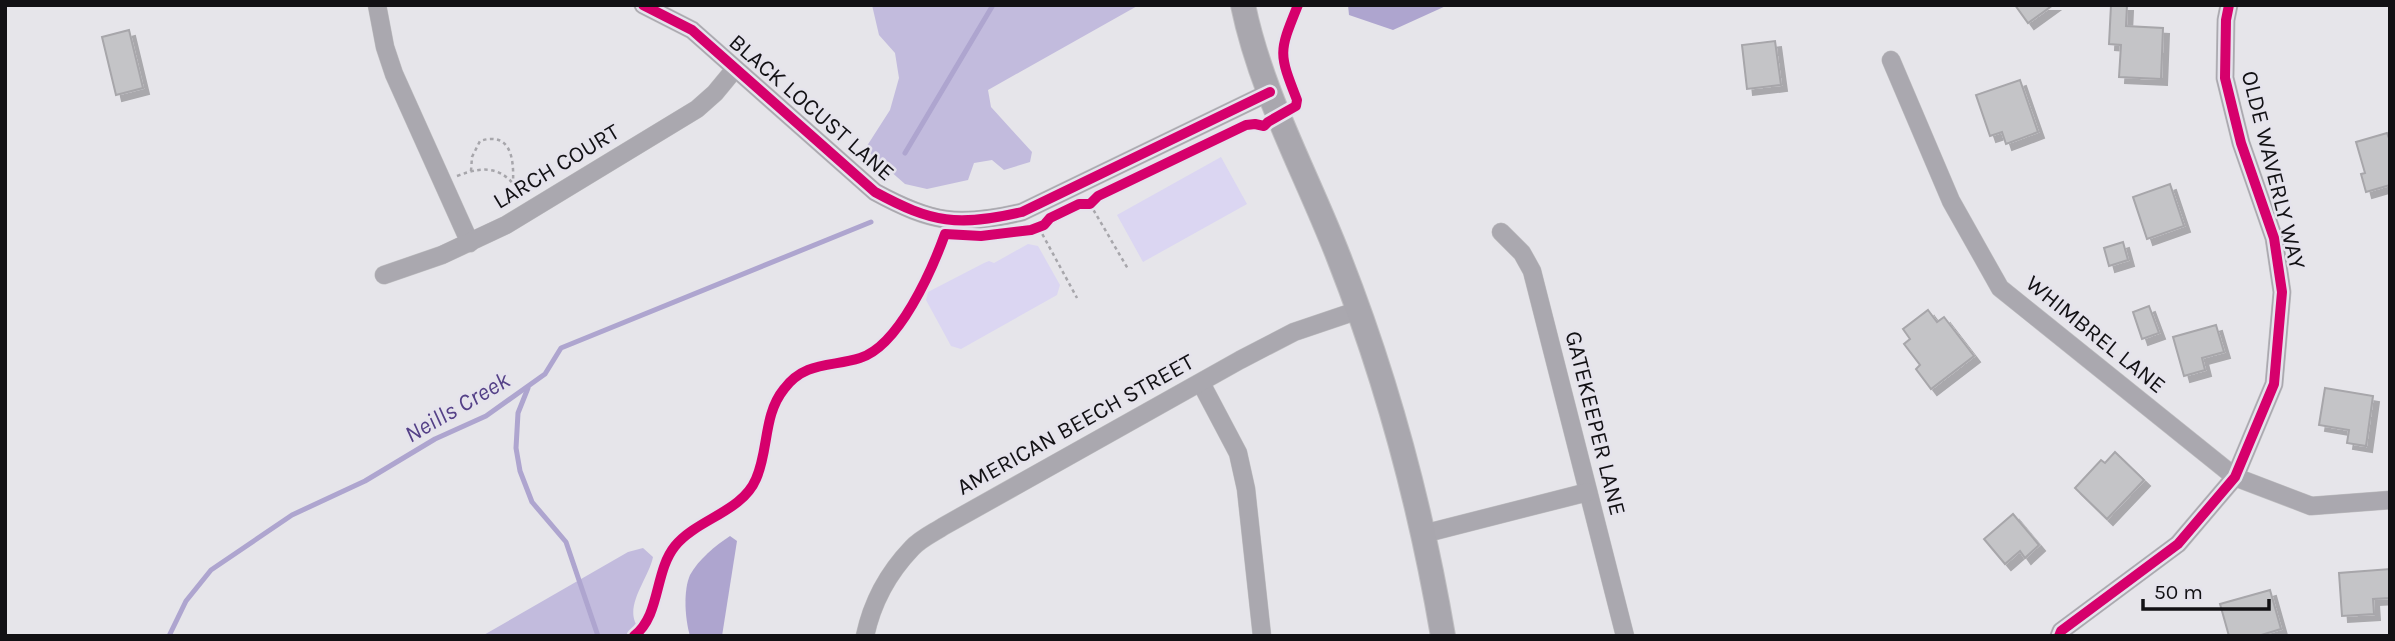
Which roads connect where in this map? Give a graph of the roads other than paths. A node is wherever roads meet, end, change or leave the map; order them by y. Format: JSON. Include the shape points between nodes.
{"nodes":[{"id":1,"x":377,"y":5,"type":"edge"},
{"id":2,"x":643,"y":5,"type":"edge"},
{"id":3,"x":1244,"y":5,"type":"edge"},
{"id":4,"x":2229,"y":5,"type":"edge"},
{"id":5,"x":1891,"y":60,"type":"dead end"},
{"id":6,"x":734,"y":70,"type":"junction"},
{"id":7,"x":1270,"y":92,"type":"junction"},
{"id":8,"x":1501,"y":232,"type":"dead end"},
{"id":9,"x":470,"y":243,"type":"junction"},
{"id":10,"x":384,"y":275,"type":"dead end"},
{"id":11,"x":1359,"y":310,"type":"junction"},
{"id":12,"x":1201,"y":383,"type":"junction"},
{"id":13,"x":2235,"y":477,"type":"junction"},
{"id":14,"x":1588,"y":492,"type":"junction"},
{"id":15,"x":2390,"y":500,"type":"edge"},
{"id":16,"x":1423,"y":534,"type":"junction"},
{"id":17,"x":865,"y":636,"type":"edge"},
{"id":18,"x":1262,"y":636,"type":"edge"},
{"id":19,"x":1443,"y":636,"type":"edge"},
{"id":20,"x":1625,"y":636,"type":"edge"},
{"id":21,"x":2059,"y":636,"type":"edge"}],
"edges":[{"from":1,"to":9,"type":"street","via":[[394,74]]},
{"from":2,"to":6,"type":"street","name":"BLACK LOCUST LANE","via":[[692,30]]},
{"from":3,"to":7,"type":"street"},
{"from":4,"to":13,"type":"street","name":"OLDE WAVERLY WAY","via":[[2225,78],[2241,143],[2274,238],[2282,292],[2274,384]]},
{"from":5,"to":13,"type":"street","name":"WHIMBREL LANE","via":[[1951,201],[2000,288]]},
{"from":6,"to":7,"type":"street","name":"BLACK LOCUST LANE","via":[[875,192],[909,211],[965,221],[1022,212]]},
{"from":6,"to":9,"type":"street","name":"LARCH COURT","via":[[697,109]]},
{"from":7,"to":11,"type":"street"},
{"from":8,"to":14,"type":"street","name":"GATEKEEPER LANE","via":[[1532,271]]},
{"from":9,"to":10,"type":"street","name":"LARCH COURT"},
{"from":11,"to":12,"type":"street","name":"AMERICAN BEECH STREET","via":[[1294,332]]},
{"from":11,"to":16,"type":"street","via":[[1396,425]]},
{"from":12,"to":17,"type":"street","name":"AMERICAN BEECH STREET","via":[[913,546],[888,579],[870,614]]},
{"from":12,"to":18,"type":"street","via":[[1241,465]]},
{"from":13,"to":15,"type":"street","name":"WHIMBREL LANE","via":[[2312,506]]},
{"from":13,"to":21,"type":"street","name":"OLDE WAVERLY WAY","via":[[2178,544]]},
{"from":14,"to":16,"type":"street"},
{"from":14,"to":20,"type":"street","name":"GATEKEEPER LANE"},
{"from":16,"to":19,"type":"street"}]}
